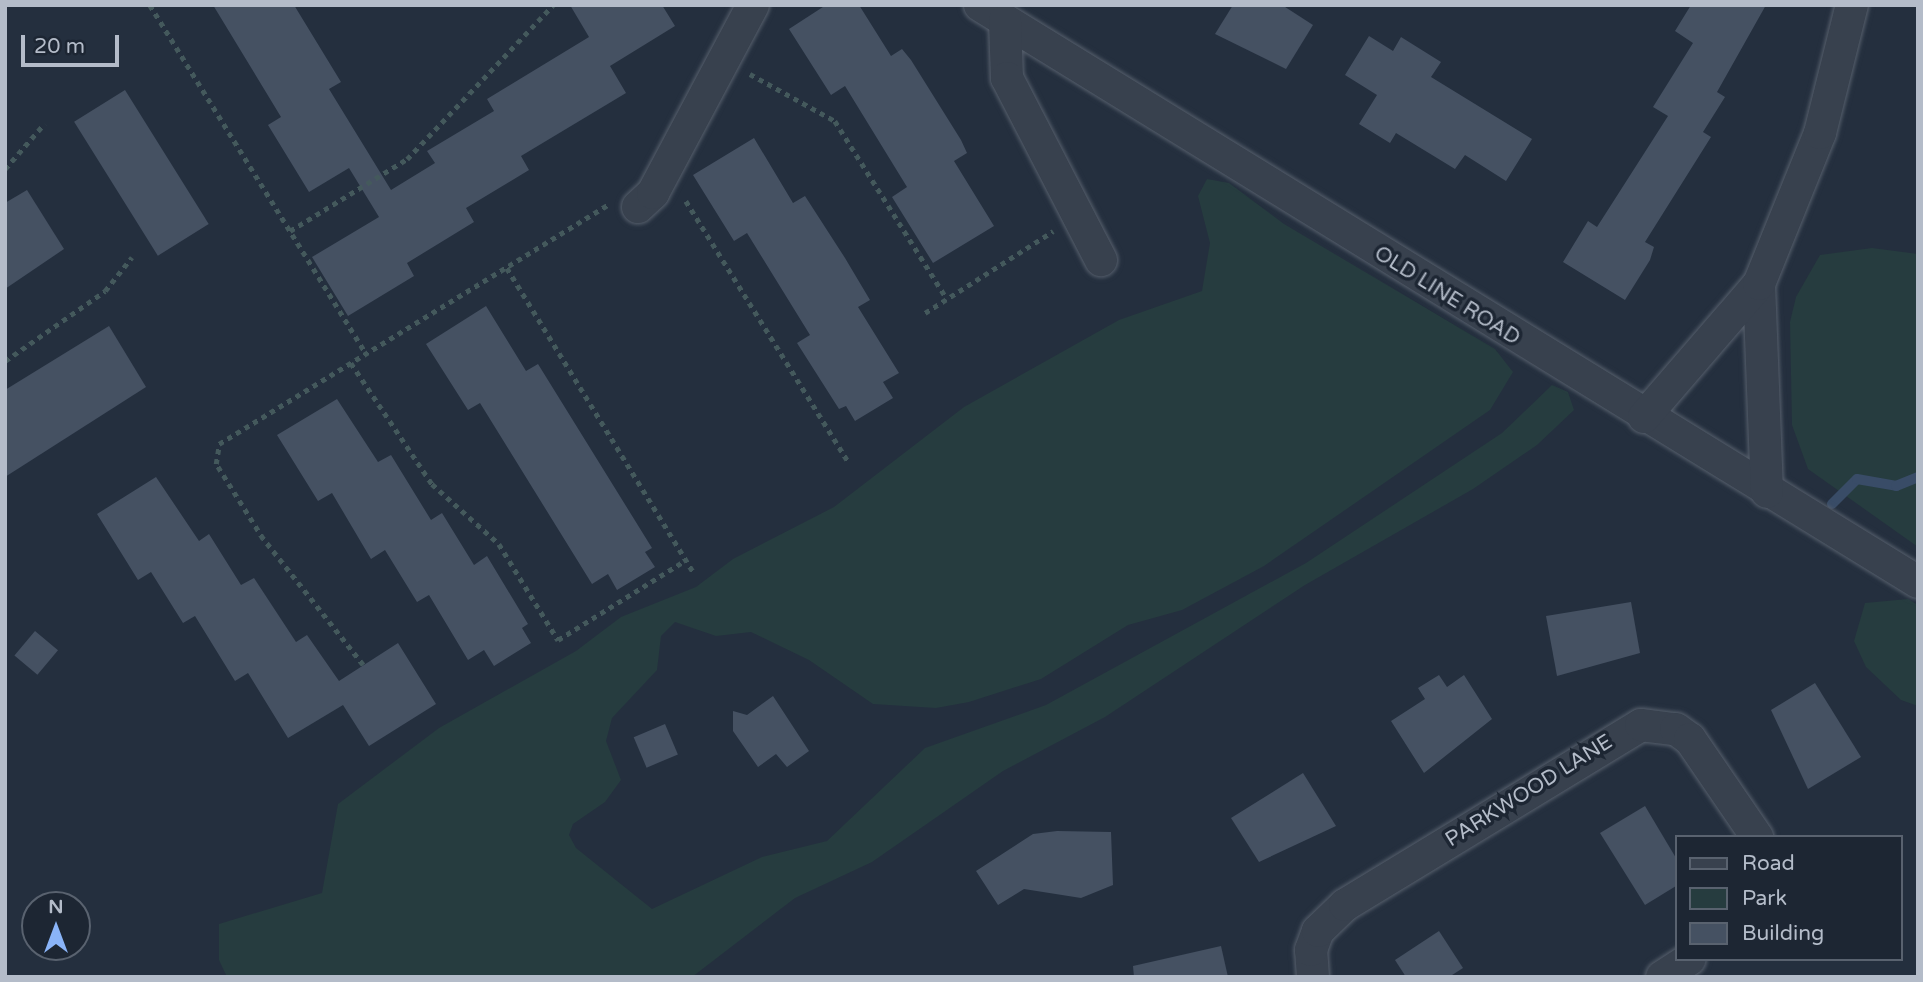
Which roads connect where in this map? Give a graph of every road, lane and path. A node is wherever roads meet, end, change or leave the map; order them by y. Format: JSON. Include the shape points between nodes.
{"nodes":[{"id":1,"x":150,"y":5,"type":"edge"},
{"id":2,"x":554,"y":5,"type":"edge"},
{"id":3,"x":753,"y":5,"type":"edge"},
{"id":4,"x":1852,"y":5,"type":"edge"},
{"id":5,"x":993,"y":13,"type":"edge"},
{"id":6,"x":736,"y":37,"type":"junction"},
{"id":7,"x":745,"y":71,"type":"junction"},
{"id":8,"x":738,"y":83,"type":"dead end"},
{"id":9,"x":44,"y":124,"type":"dead end"},
{"id":10,"x":5,"y":169,"type":"edge"},
{"id":11,"x":647,"y":197,"type":"junction"},
{"id":12,"x":1077,"y":216,"type":"junction"},
{"id":13,"x":290,"y":231,"type":"junction"},
{"id":14,"x":132,"y":257,"type":"dead end"},
{"id":15,"x":1101,"y":260,"type":"dead end"},
{"id":16,"x":507,"y":268,"type":"junction"},
{"id":17,"x":1759,"y":284,"type":"junction"},
{"id":18,"x":947,"y":299,"type":"junction"},
{"id":19,"x":925,"y":313,"type":"dead end"},
{"id":20,"x":366,"y":354,"type":"junction"},
{"id":21,"x":5,"y":361,"type":"edge"},
{"id":22,"x":351,"y":363,"type":"junction"},
{"id":23,"x":1644,"y":417,"type":"junction"},
{"id":24,"x":848,"y":461,"type":"dead end"},
{"id":25,"x":1767,"y":492,"type":"junction"},
{"id":26,"x":686,"y":560,"type":"junction"},
{"id":27,"x":694,"y":573,"type":"dead end"},
{"id":28,"x":1918,"y":582,"type":"edge"},
{"id":29,"x":363,"y":664,"type":"dead end"},
{"id":30,"x":1756,"y":835,"type":"edge"},
{"id":31,"x":1687,"y":961,"type":"edge"},
{"id":32,"x":1313,"y":977,"type":"edge"},
{"id":33,"x":1662,"y":977,"type":"edge"}],
"edges":[{"from":1,"to":13,"type":"path"},
{"from":2,"to":13,"type":"path","via":[[407,159]]},
{"from":3,"to":6,"type":"street"},
{"from":4,"to":17,"type":"street","via":[[1820,133]]},
{"from":5,"to":12,"type":"street","via":[[1007,78]]},
{"from":5,"to":23,"type":"street","name":"OLD LINE ROAD"},
{"from":6,"to":7,"type":"path","via":[[757,50]]},
{"from":6,"to":11,"type":"street"},
{"from":7,"to":8,"type":"path"},
{"from":7,"to":18,"type":"path","via":[[835,121]]},
{"from":9,"to":10,"type":"path"},
{"from":11,"to":16,"type":"path","via":[[643,183]]},
{"from":11,"to":24,"type":"path","via":[[679,190]]},
{"from":12,"to":15,"type":"street"},
{"from":12,"to":18,"type":"path"},
{"from":13,"to":20,"type":"path"},
{"from":14,"to":21,"type":"path","via":[[105,291]]},
{"from":16,"to":20,"type":"path"},
{"from":16,"to":26,"type":"path"},
{"from":17,"to":23,"type":"street"},
{"from":17,"to":25,"type":"street"},
{"from":18,"to":19,"type":"path"},
{"from":20,"to":22,"type":"path"},
{"from":22,"to":26,"type":"path","via":[[432,484],[499,544],[558,639]]},
{"from":22,"to":29,"type":"path","via":[[219,444],[216,464],[263,539]]},
{"from":23,"to":25,"type":"street","name":"OLD LINE ROAD"},
{"from":25,"to":28,"type":"street","name":"OLD LINE ROAD"},
{"from":26,"to":27,"type":"path"},
{"from":30,"to":32,"type":"street","name":"PARKWOOD LANE","via":[[1690,739],[1676,729],[1641,725],[1345,905],[1318,931],[1311,950]]},
{"from":31,"to":33,"type":"street"}]}
